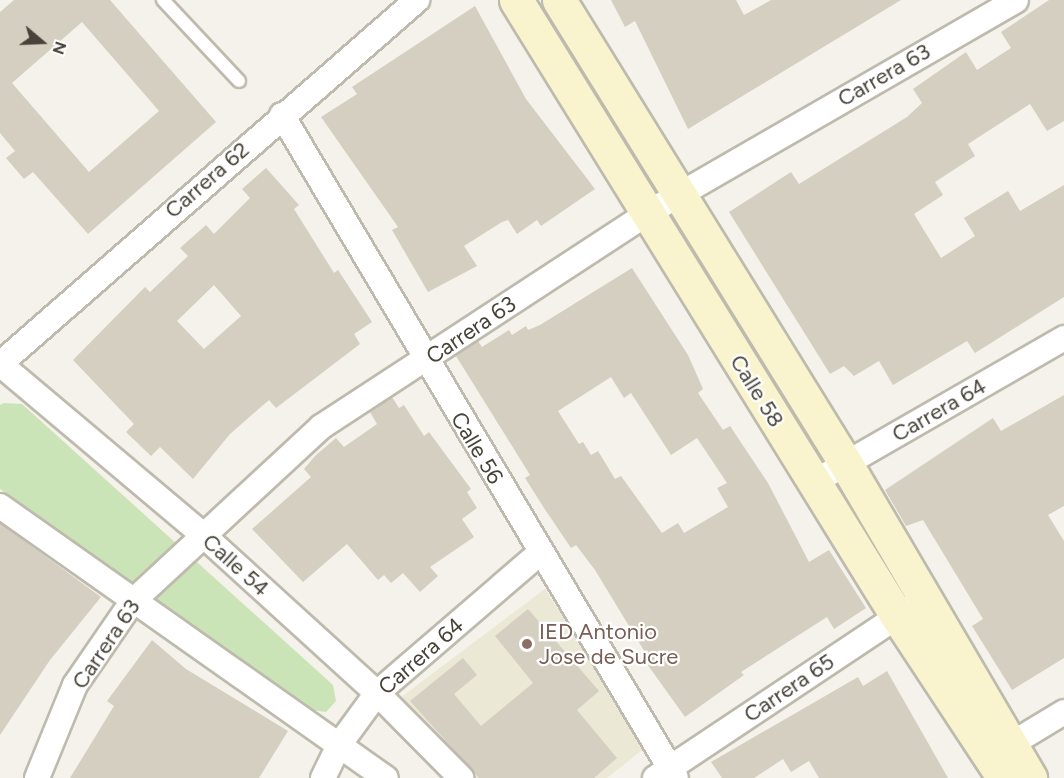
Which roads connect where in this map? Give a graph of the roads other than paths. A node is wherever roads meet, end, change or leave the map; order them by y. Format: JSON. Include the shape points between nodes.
{"nodes":[{"id":1,"x":164,"y":0,"type":"edge"},
{"id":2,"x":417,"y":0,"type":"edge"},
{"id":3,"x":516,"y":0,"type":"edge"},
{"id":4,"x":559,"y":0,"type":"edge"},
{"id":5,"x":1016,"y":0,"type":"edge"},
{"id":6,"x":239,"y":81,"type":"dead end"},
{"id":7,"x":282,"y":115,"type":"junction"},
{"id":8,"x":678,"y":194,"type":"junction"},
{"id":9,"x":646,"y":214,"type":"junction"},
{"id":10,"x":1064,"y":338,"type":"edge"},
{"id":11,"x":424,"y":361,"type":"junction"},
{"id":12,"x":0,"y":364,"type":"edge"},
{"id":13,"x":846,"y":464,"type":"junction"},
{"id":14,"x":814,"y":482,"type":"junction"},
{"id":15,"x":0,"y":506,"type":"edge"},
{"id":16,"x":202,"y":534,"type":"junction"},
{"id":17,"x":541,"y":552,"type":"junction"},
{"id":18,"x":132,"y":602,"type":"junction"},
{"id":19,"x":910,"y":608,"type":"junction"},
{"id":20,"x":377,"y":693,"type":"junction"},
{"id":21,"x":1064,"y":712,"type":"edge"},
{"id":22,"x":339,"y":745,"type":"junction"},
{"id":23,"x":1002,"y":760,"type":"edge"},
{"id":24,"x":667,"y":775,"type":"edge"},
{"id":25,"x":37,"y":778,"type":"edge"},
{"id":26,"x":323,"y":778,"type":"edge"},
{"id":27,"x":386,"y":778,"type":"edge"},
{"id":28,"x":461,"y":778,"type":"edge"},
{"id":29,"x":1030,"y":778,"type":"edge"}],
"edges":[{"from":1,"to":6,"type":"lane"},
{"from":2,"to":7,"type":"street","name":"Carrera 62"},
{"from":3,"to":9,"type":"street","name":"Calle 58"},
{"from":4,"to":8,"type":"street","name":"Calle 58"},
{"from":5,"to":8,"type":"street","name":"Carrera 63"},
{"from":7,"to":11,"type":"street","name":"Calle 56"},
{"from":7,"to":12,"type":"street","name":"Carrera 62"},
{"from":8,"to":9,"type":"street","name":"Carrera 63"},
{"from":8,"to":13,"type":"street","name":"Calle 58"},
{"from":9,"to":11,"type":"street","name":"Carrera 63"},
{"from":9,"to":14,"type":"street","name":"Calle 58"},
{"from":10,"to":13,"type":"street","name":"Carrera 64"},
{"from":11,"to":16,"type":"street","name":"Carrera 63","via":[[321,427]]},
{"from":11,"to":17,"type":"street","name":"Calle 56"},
{"from":12,"to":16,"type":"street","name":"Calle 54"},
{"from":13,"to":14,"type":"street","name":"Carrera 64"},
{"from":13,"to":19,"type":"street","name":"Calle 58"},
{"from":14,"to":19,"type":"street","name":"Calle 58"},
{"from":15,"to":18,"type":"street"},
{"from":16,"to":18,"type":"street","name":"Carrera 63"},
{"from":16,"to":20,"type":"street","name":"Calle 54"},
{"from":17,"to":20,"type":"street","name":"Carrera 64"},
{"from":17,"to":24,"type":"street","name":"Calle 56"},
{"from":18,"to":22,"type":"street"},
{"from":18,"to":25,"type":"street","name":"Carrera 63","via":[[75,686]]},
{"from":19,"to":23,"type":"street","name":"Calle 58"},
{"from":19,"to":24,"type":"street","name":"Carrera 65"},
{"from":20,"to":22,"type":"street","name":"Carrera 64"},
{"from":20,"to":28,"type":"street","name":"Calle 54"},
{"from":21,"to":23,"type":"street"},
{"from":22,"to":26,"type":"street","name":"Carrera 64"},
{"from":22,"to":27,"type":"street"},
{"from":23,"to":29,"type":"street","name":"Calle 58"}]}
